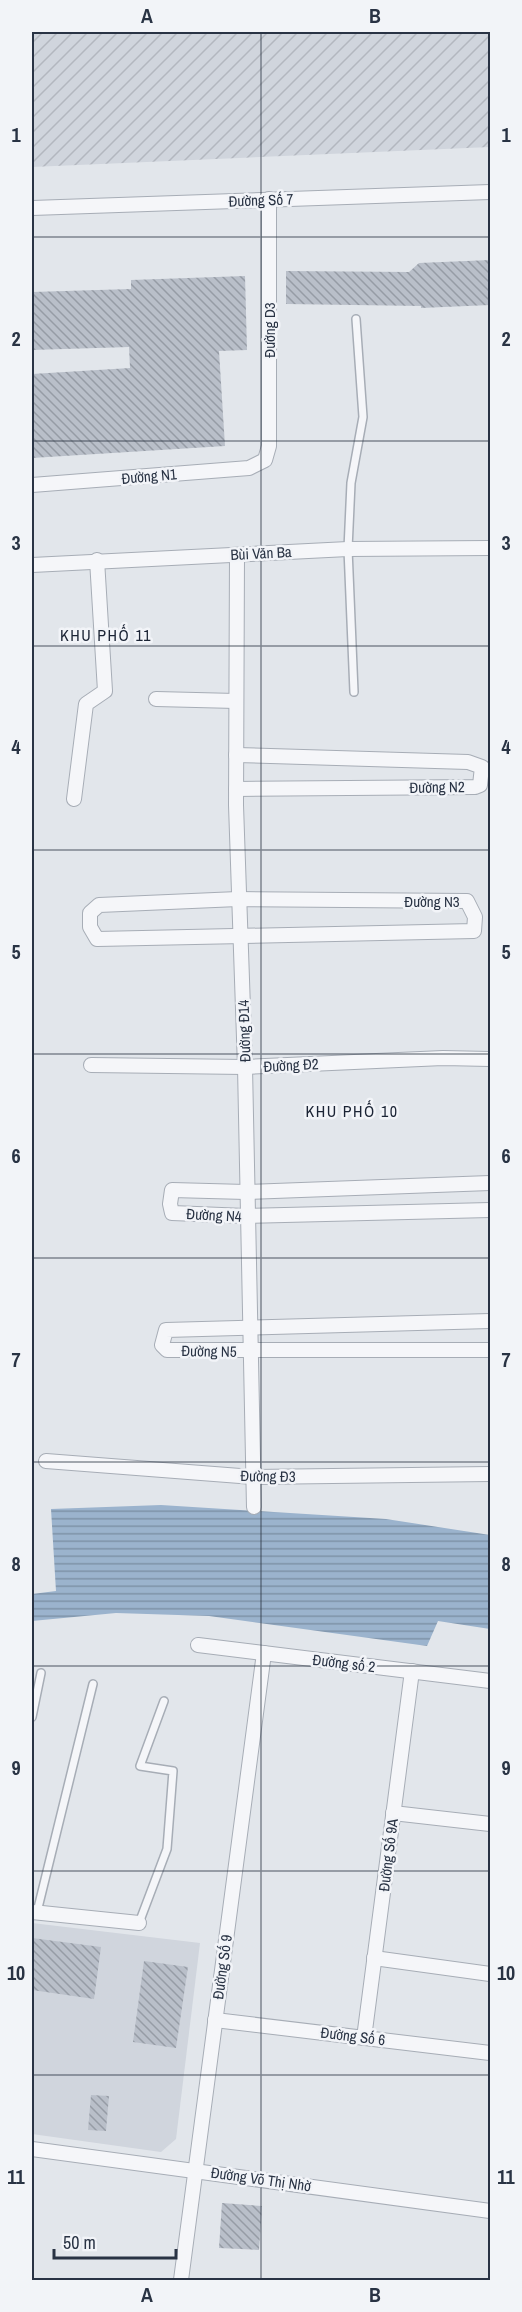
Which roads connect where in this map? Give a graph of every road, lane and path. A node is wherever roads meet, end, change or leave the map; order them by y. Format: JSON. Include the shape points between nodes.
{"nodes":[{"id":1,"x":490,"y":192,"type":"edge"},
{"id":2,"x":269,"y":199,"type":"junction"},
{"id":3,"x":32,"y":208,"type":"edge"},
{"id":4,"x":356,"y":319,"type":"dead end"},
{"id":5,"x":265,"y":460,"type":"joint"},
{"id":6,"x":32,"y":485,"type":"edge"},
{"id":7,"x":490,"y":548,"type":"edge"},
{"id":8,"x":348,"y":549,"type":"junction"},
{"id":9,"x":237,"y":555,"type":"junction"},
{"id":10,"x":97,"y":560,"type":"junction"},
{"id":11,"x":32,"y":565,"type":"edge"},
{"id":12,"x":354,"y":692,"type":"dead end"},
{"id":13,"x":156,"y":699,"type":"dead end"},
{"id":14,"x":236,"y":701,"type":"junction"},
{"id":15,"x":236,"y":755,"type":"junction"},
{"id":16,"x":236,"y":789,"type":"junction"},
{"id":17,"x":75,"y":799,"type":"dead end"},
{"id":18,"x":238,"y":899,"type":"junction"},
{"id":19,"x":240,"y":937,"type":"junction"},
{"id":20,"x":490,"y":1059,"type":"edge"},
{"id":21,"x":91,"y":1065,"type":"dead end"},
{"id":22,"x":245,"y":1067,"type":"junction"},
{"id":23,"x":490,"y":1183,"type":"edge"},
{"id":24,"x":246,"y":1192,"type":"junction"},
{"id":25,"x":490,"y":1210,"type":"edge"},
{"id":26,"x":246,"y":1216,"type":"junction"},
{"id":27,"x":490,"y":1321,"type":"edge"},
{"id":28,"x":249,"y":1330,"type":"junction"},
{"id":29,"x":490,"y":1350,"type":"edge"},
{"id":30,"x":249,"y":1352,"type":"junction"},
{"id":31,"x":46,"y":1461,"type":"dead end"},
{"id":32,"x":490,"y":1474,"type":"edge"},
{"id":33,"x":253,"y":1477,"type":"junction"},
{"id":34,"x":254,"y":1507,"type":"dead end"},
{"id":35,"x":198,"y":1645,"type":"dead end"},
{"id":36,"x":264,"y":1653,"type":"junction"},
{"id":37,"x":411,"y":1671,"type":"junction"},
{"id":38,"x":41,"y":1673,"type":"dead end"},
{"id":39,"x":490,"y":1681,"type":"edge"},
{"id":40,"x":93,"y":1684,"type":"dead end"},
{"id":41,"x":164,"y":1701,"type":"dead end"},
{"id":42,"x":32,"y":1717,"type":"edge"},
{"id":43,"x":393,"y":1813,"type":"junction"},
{"id":44,"x":490,"y":1824,"type":"edge"},
{"id":45,"x":34,"y":1912,"type":"edge"},
{"id":46,"x":139,"y":1923,"type":"joint"},
{"id":47,"x":374,"y":1958,"type":"junction"},
{"id":48,"x":490,"y":1974,"type":"edge"},
{"id":49,"x":215,"y":2020,"type":"junction"},
{"id":50,"x":364,"y":2038,"type":"junction"},
{"id":51,"x":490,"y":2053,"type":"edge"},
{"id":52,"x":32,"y":2149,"type":"edge"},
{"id":53,"x":195,"y":2170,"type":"junction"},
{"id":54,"x":490,"y":2211,"type":"edge"},
{"id":55,"x":181,"y":2280,"type":"edge"}],
"edges":[{"from":1,"to":2,"type":"street","name":"Đường Số 7"},
{"from":2,"to":3,"type":"street","name":"Đường Số 7"},
{"from":2,"to":5,"type":"street","name":"Đường D3","via":[[269,446]]},
{"from":4,"to":8,"type":"lane","via":[[363,417],[351,483]]},
{"from":5,"to":6,"type":"street","name":"Đường N1","via":[[249,468]]},
{"from":7,"to":8,"type":"street","name":"Bùi Văn Ba"},
{"from":8,"to":9,"type":"street","name":"Bùi Văn Ba"},
{"from":8,"to":12,"type":"lane"},
{"from":9,"to":10,"type":"street","name":"Bùi Văn Ba"},
{"from":9,"to":14,"type":"street","name":"Đường Đ14"},
{"from":10,"to":11,"type":"street","name":"Bùi Văn Ba"},
{"from":10,"to":17,"type":"street","via":[[105,691],[86,704]]},
{"from":13,"to":14,"type":"street"},
{"from":14,"to":15,"type":"street","name":"Đường Đ14"},
{"from":15,"to":16,"type":"street","name":"Đường Đ14"},
{"from":15,"to":16,"type":"street","name":"Đường N2","via":[[468,762],[482,767],[480,785],[475,787]]},
{"from":16,"to":18,"type":"street","name":"Đường Đ14"},
{"from":18,"to":19,"type":"street","name":"Đường Đ14"},
{"from":18,"to":19,"type":"street","via":[[99,905],[90,913],[90,927],[97,939]]},
{"from":18,"to":19,"type":"street","name":"Đường N3","via":[[467,901],[475,917],[474,931]]},
{"from":19,"to":22,"type":"street","name":"Đường Đ14"},
{"from":20,"to":22,"type":"street","name":"Đường Đ2"},
{"from":21,"to":22,"type":"street","name":"Đường Đ2"},
{"from":22,"to":24,"type":"street","name":"Đường Đ14"},
{"from":23,"to":24,"type":"street","name":"Đường N4"},
{"from":24,"to":26,"type":"street","name":"Đường Đ14"},
{"from":24,"to":26,"type":"street","name":"Đường N4","via":[[172,1190],[170,1204],[172,1212]]},
{"from":25,"to":26,"type":"street","name":"Đường N4"},
{"from":26,"to":28,"type":"street","name":"Đường Đ14"},
{"from":27,"to":28,"type":"street","name":"Đường N5"},
{"from":28,"to":30,"type":"street","name":"Đường Đ14"},
{"from":28,"to":30,"type":"street","name":"Đường N5","via":[[166,1330],[162,1345],[167,1350]]},
{"from":29,"to":30,"type":"street","name":"Đường N5"},
{"from":30,"to":33,"type":"street","name":"Đường Đ14"},
{"from":31,"to":33,"type":"street","name":"Đường Đ3"},
{"from":32,"to":33,"type":"street","name":"Đường Đ3"},
{"from":33,"to":34,"type":"street","name":"Đường Đ14"},
{"from":35,"to":36,"type":"street","name":"Đường số 2"},
{"from":36,"to":37,"type":"street","name":"Đường số 2"},
{"from":36,"to":49,"type":"street","name":"Đường Số 9"},
{"from":37,"to":39,"type":"street","name":"Đường số 2"},
{"from":37,"to":43,"type":"street","name":"Đường Số 9A"},
{"from":38,"to":42,"type":"lane"},
{"from":40,"to":45,"type":"lane"},
{"from":41,"to":46,"type":"lane","via":[[140,1766],[173,1771],[166,1849]]},
{"from":43,"to":44,"type":"street"},
{"from":43,"to":47,"type":"street","name":"Đường Số 9A"},
{"from":45,"to":46,"type":"street"},
{"from":47,"to":48,"type":"street"},
{"from":47,"to":50,"type":"street","name":"Đường Số 9A"},
{"from":49,"to":50,"type":"street","name":"Đường Số 6"},
{"from":49,"to":53,"type":"street","name":"Đường Số 9"},
{"from":50,"to":51,"type":"street","name":"Đường Số 6"},
{"from":52,"to":53,"type":"street","name":"Đường Võ Thị Nhờ"},
{"from":53,"to":54,"type":"street","name":"Đường Võ Thị Nhờ"},
{"from":53,"to":55,"type":"street","name":"Đường Số 9"}]}
